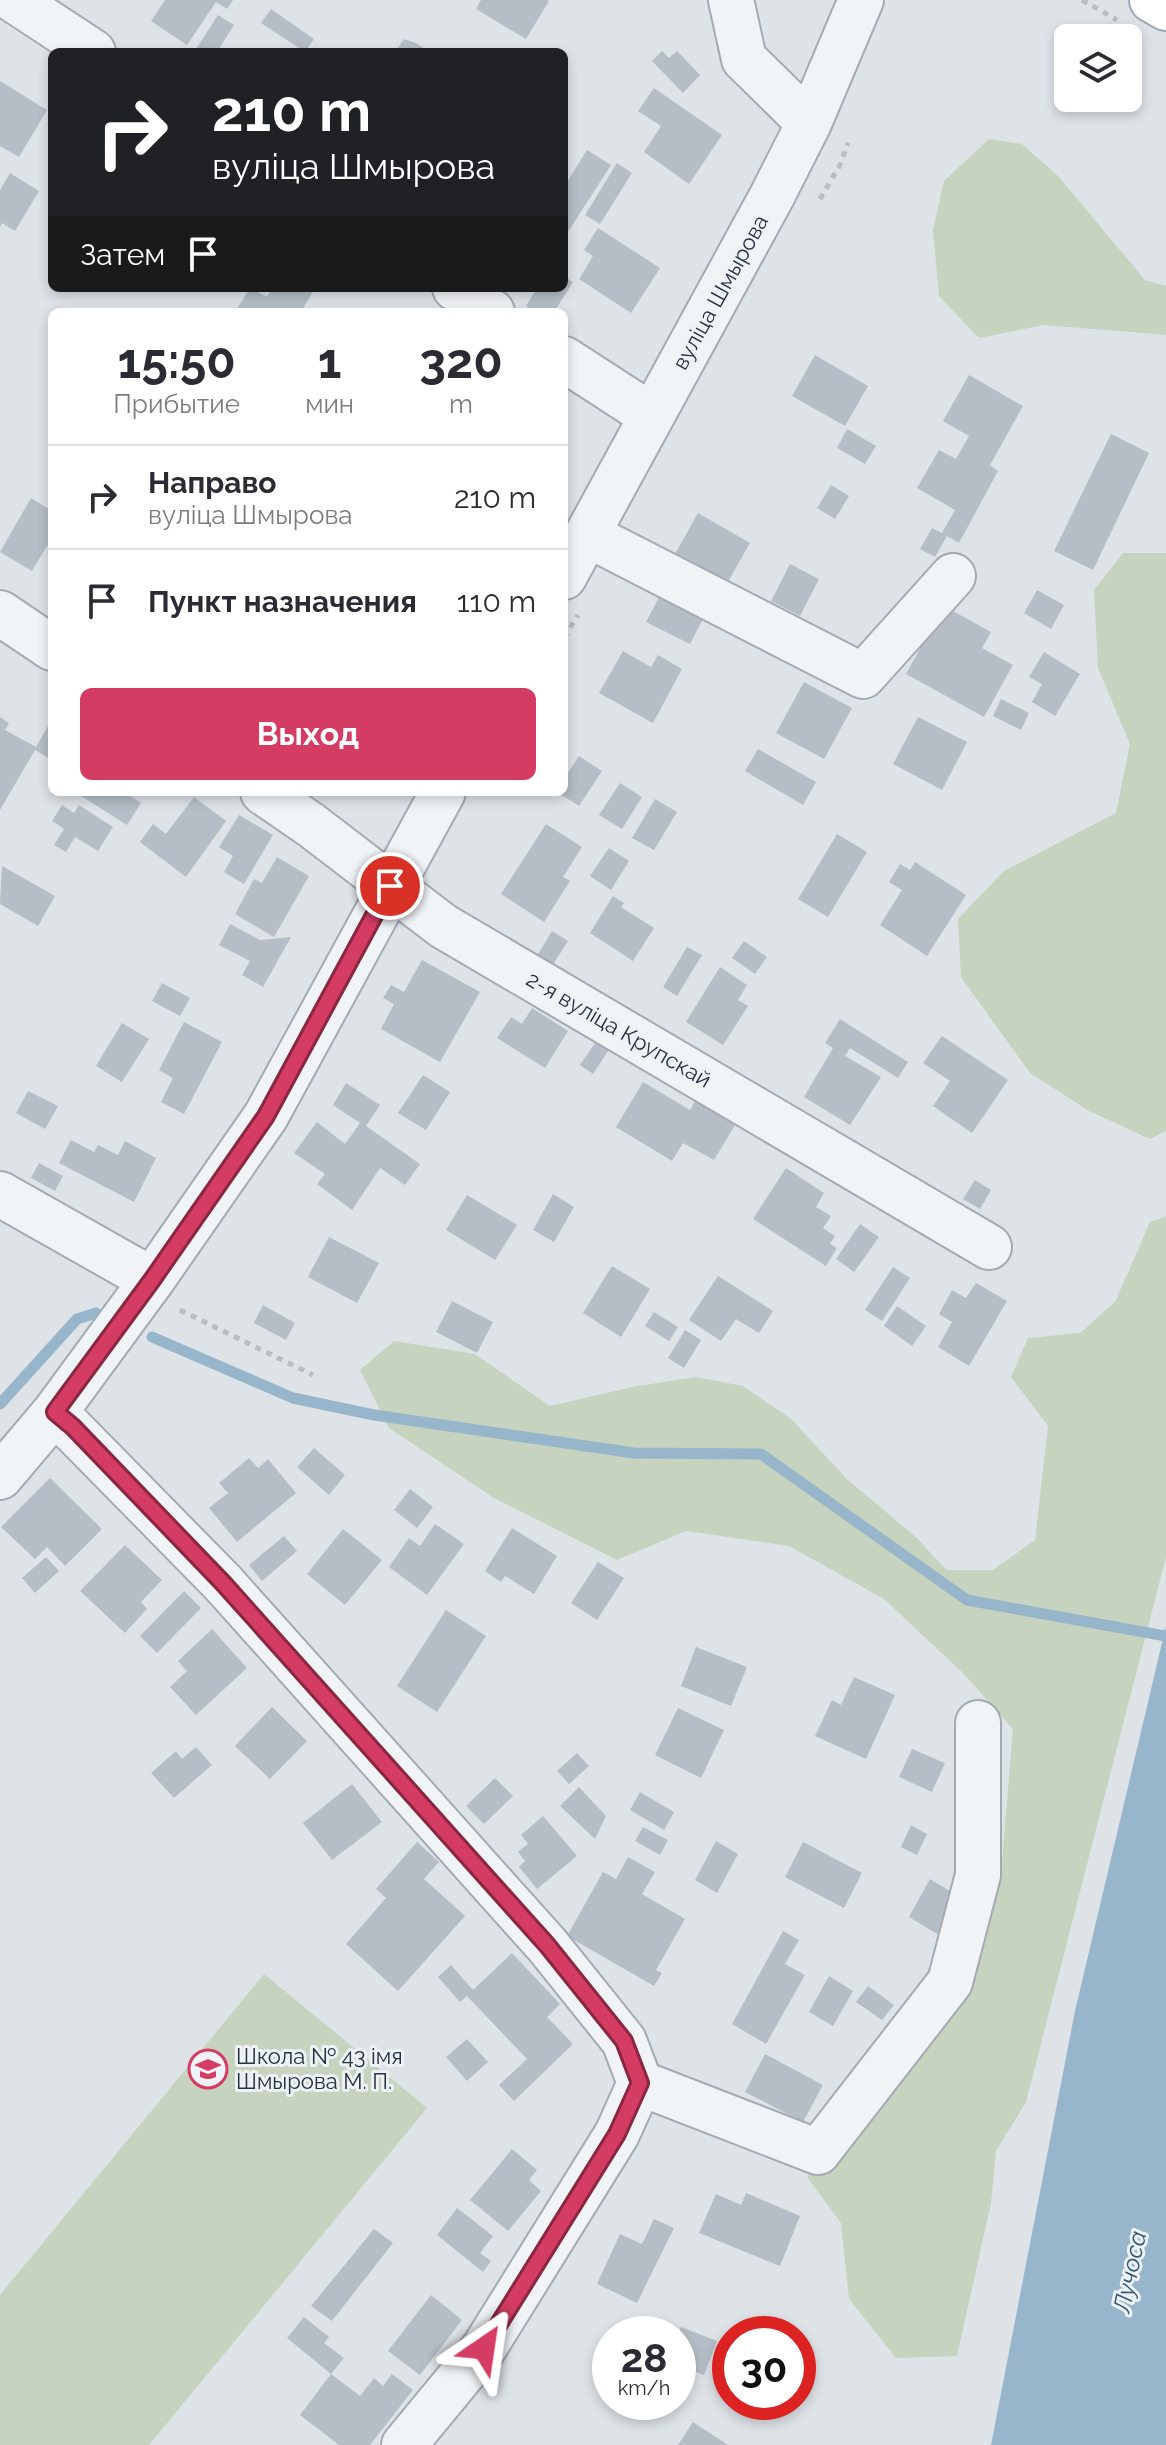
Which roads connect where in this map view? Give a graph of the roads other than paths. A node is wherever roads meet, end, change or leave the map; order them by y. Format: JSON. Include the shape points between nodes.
{"nodes":[{"id":1,"x":14,"y":0,"type":"edge"},
{"id":2,"x":731,"y":0,"type":"edge"},
{"id":3,"x":861,"y":0,"type":"edge"},
{"id":4,"x":1152,"y":0,"type":"edge"},
{"id":5,"x":1166,"y":8,"type":"edge"},
{"id":6,"x":87,"y":48,"type":"edge"},
{"id":7,"x":809,"y":123,"type":"junction"},
{"id":8,"x":461,"y":292,"type":"edge"},
{"id":9,"x":486,"y":308,"type":"edge"},
{"id":10,"x":568,"y":362,"type":"edge"},
{"id":11,"x":652,"y":416,"type":"junction"},
{"id":12,"x":588,"y":535,"type":"junction"},
{"id":13,"x":568,"y":570,"type":"edge"},
{"id":14,"x":953,"y":576,"type":"dead end"},
{"id":15,"x":0,"y":613,"type":"edge"},
{"id":16,"x":48,"y":645,"type":"edge"},
{"id":17,"x":269,"y":796,"type":"edge"},
{"id":18,"x":441,"y":796,"type":"edge"},
{"id":19,"x":390,"y":886,"type":"junction"},
{"id":20,"x":0,"y":1194,"type":"edge"},
{"id":21,"x":989,"y":1247,"type":"dead end"},
{"id":22,"x":160,"y":1292,"type":"junction"},
{"id":23,"x":55,"y":1412,"type":"junction"},
{"id":24,"x":0,"y":1477,"type":"edge"},
{"id":25,"x":978,"y":1723,"type":"dead end"},
{"id":26,"x":640,"y":2083,"type":"junction"},
{"id":27,"x":404,"y":2445,"type":"edge"}],
"edges":[{"from":1,"to":6,"type":"street"},
{"from":2,"to":7,"type":"street","via":[[744,59]]},
{"from":3,"to":7,"type":"street","name":"вуліца Шмырова"},
{"from":4,"to":5,"type":"main road"},
{"from":7,"to":11,"type":"street","name":"вуліца Шмырова"},
{"from":8,"to":9,"type":"street"},
{"from":10,"to":11,"type":"street"},
{"from":11,"to":12,"type":"street","name":"вуліца Шмырова"},
{"from":12,"to":13,"type":"street","name":"вуліца Шмырова"},
{"from":12,"to":14,"type":"street","via":[[863,676]]},
{"from":15,"to":16,"type":"street"},
{"from":17,"to":19,"type":"street","name":"2-я вуліца Крупскай"},
{"from":18,"to":19,"type":"street"},
{"from":19,"to":21,"type":"street","name":"2-я вуліца Крупскай","via":[[443,926]]},
{"from":19,"to":22,"type":"street","via":[[266,1116]]},
{"from":20,"to":22,"type":"street"},
{"from":22,"to":23,"type":"street"},
{"from":23,"to":24,"type":"street"},
{"from":23,"to":26,"type":"street","via":[[223,1583],[547,1945],[624,2041]]},
{"from":25,"to":26,"type":"street","via":[[978,1875],[950,1982],[818,2152]]},
{"from":26,"to":27,"type":"street","via":[[617,2134],[484,2348]]}]}
